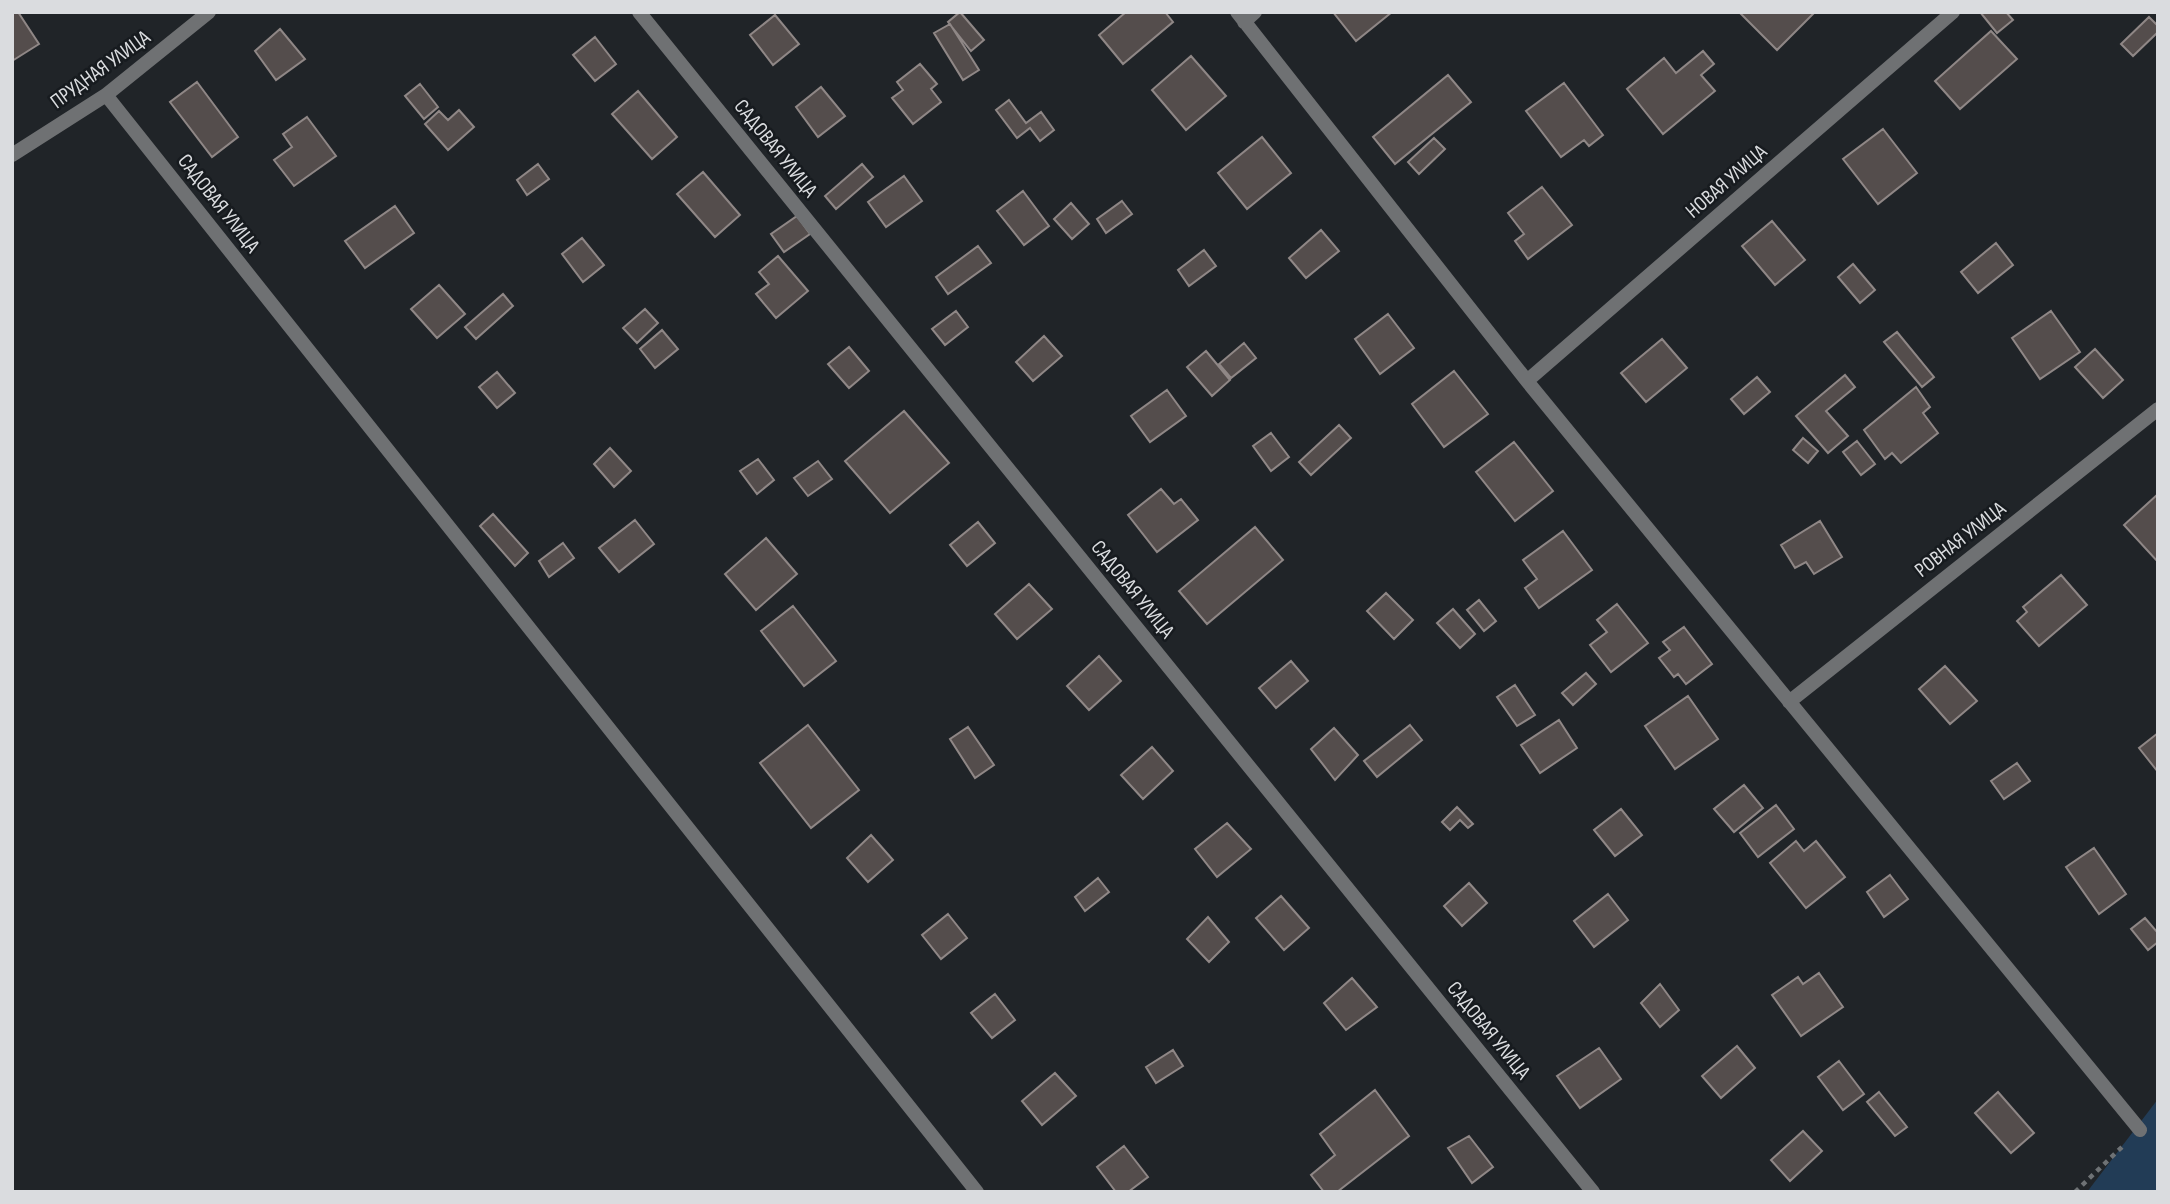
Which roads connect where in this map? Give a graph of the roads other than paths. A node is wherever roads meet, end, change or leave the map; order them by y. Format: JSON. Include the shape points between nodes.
{"nodes":[{"id":1,"x":209,"y":12,"type":"edge"},
{"id":2,"x":639,"y":12,"type":"edge"},
{"id":3,"x":1952,"y":12,"type":"edge"},
{"id":4,"x":1245,"y":15,"type":"edge"},
{"id":5,"x":106,"y":95,"type":"junction"},
{"id":6,"x":12,"y":155,"type":"edge"},
{"id":7,"x":1527,"y":381,"type":"junction"},
{"id":8,"x":2158,"y":409,"type":"edge"},
{"id":9,"x":1789,"y":702,"type":"junction"},
{"id":10,"x":2140,"y":1130,"type":"road end"},
{"id":11,"x":977,"y":1192,"type":"edge"},
{"id":12,"x":1593,"y":1192,"type":"edge"}],
"edges":[{"from":1,"to":5,"type":"street","name":"ПРУДНАЯ УЛИЦА"},
{"from":2,"to":12,"type":"street","name":"САДОВАЯ УЛИЦА"},
{"from":3,"to":7,"type":"street","name":"НОВАЯ УЛИЦА"},
{"from":4,"to":7,"type":"street"},
{"from":5,"to":6,"type":"street","name":"ПРУДНАЯ УЛИЦА"},
{"from":5,"to":11,"type":"street","name":"САДОВАЯ УЛИЦА"},
{"from":7,"to":9,"type":"street"},
{"from":8,"to":9,"type":"street","name":"РОВНАЯ УЛИЦА"},
{"from":9,"to":10,"type":"street"}]}
